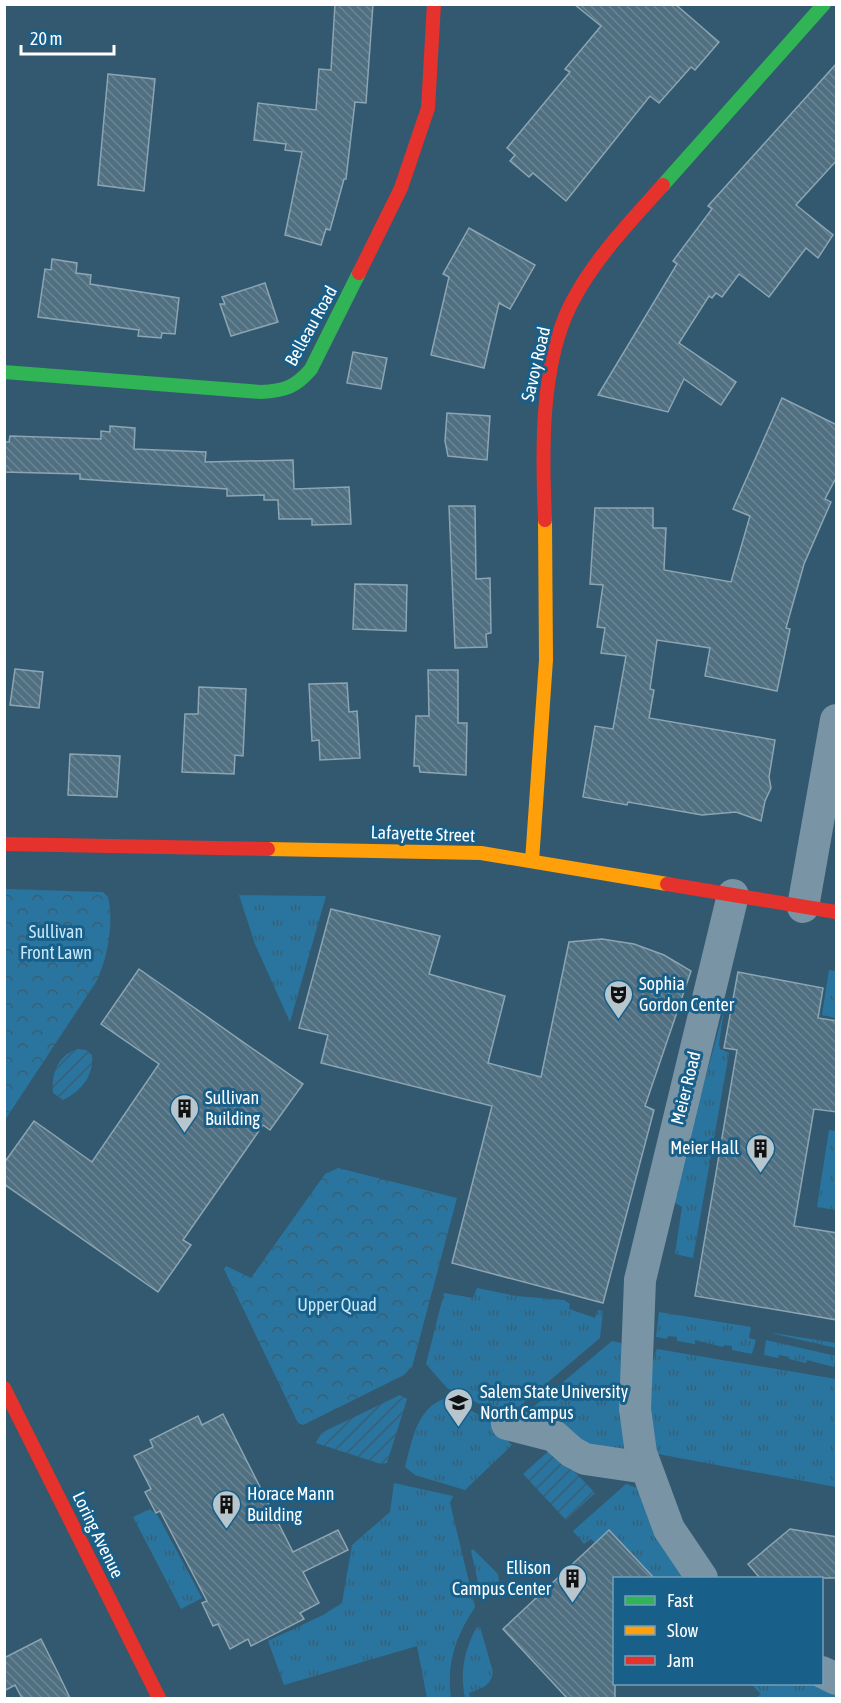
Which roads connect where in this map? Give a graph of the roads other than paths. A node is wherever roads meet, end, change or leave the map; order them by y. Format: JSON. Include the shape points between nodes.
{"nodes":[{"id":1,"x":434,"y":4,"type":"edge"},
{"id":2,"x":824,"y":4,"type":"edge"},
{"id":3,"x":4,"y":372,"type":"edge"},
{"id":4,"x":837,"y":720,"type":"edge"},
{"id":5,"x":4,"y":844,"type":"edge"},
{"id":6,"x":532,"y":861,"type":"junction"},
{"id":7,"x":733,"y":895,"type":"junction"},
{"id":8,"x":804,"y":907,"type":"junction"},
{"id":9,"x":837,"y":912,"type":"edge"},
{"id":10,"x":4,"y":1388,"type":"edge"},
{"id":11,"x":507,"y":1424,"type":"dead end"},
{"id":12,"x":646,"y":1468,"type":"junction"},
{"id":13,"x":701,"y":1577,"type":"edge"},
{"id":14,"x":823,"y":1672,"type":"edge"},
{"id":15,"x":837,"y":1679,"type":"edge"},
{"id":16,"x":159,"y":1698,"type":"edge"}],
"edges":[{"from":1,"to":3,"type":"main road","name":"Belleau Road","via":[[428,108],[417,146],[401,188],[322,350],[300,383],[284,391],[261,392]]},
{"from":2,"to":6,"type":"main road","name":"Savoy Road","via":[[622,231],[591,269],[569,308],[544,400],[541,453],[548,573],[547,691]]},
{"from":4,"to":8,"type":"street"},
{"from":5,"to":6,"type":"main road","name":"Lafayette Street","via":[[481,853]]},
{"from":6,"to":7,"type":"main road","name":"Lafayette Street"},
{"from":7,"to":8,"type":"main road","name":"Lafayette Street"},
{"from":7,"to":12,"type":"street","name":"Meier Road","via":[[640,1280],[635,1409]]},
{"from":8,"to":9,"type":"main road","name":"Lafayette Street"},
{"from":10,"to":16,"type":"main road","name":"Loring Avenue"},
{"from":11,"to":12,"type":"street","via":[[554,1436],[585,1459]]},
{"from":12,"to":13,"type":"street","name":"Meier Road","via":[[669,1529]]},
{"from":14,"to":15,"type":"street"}]}
